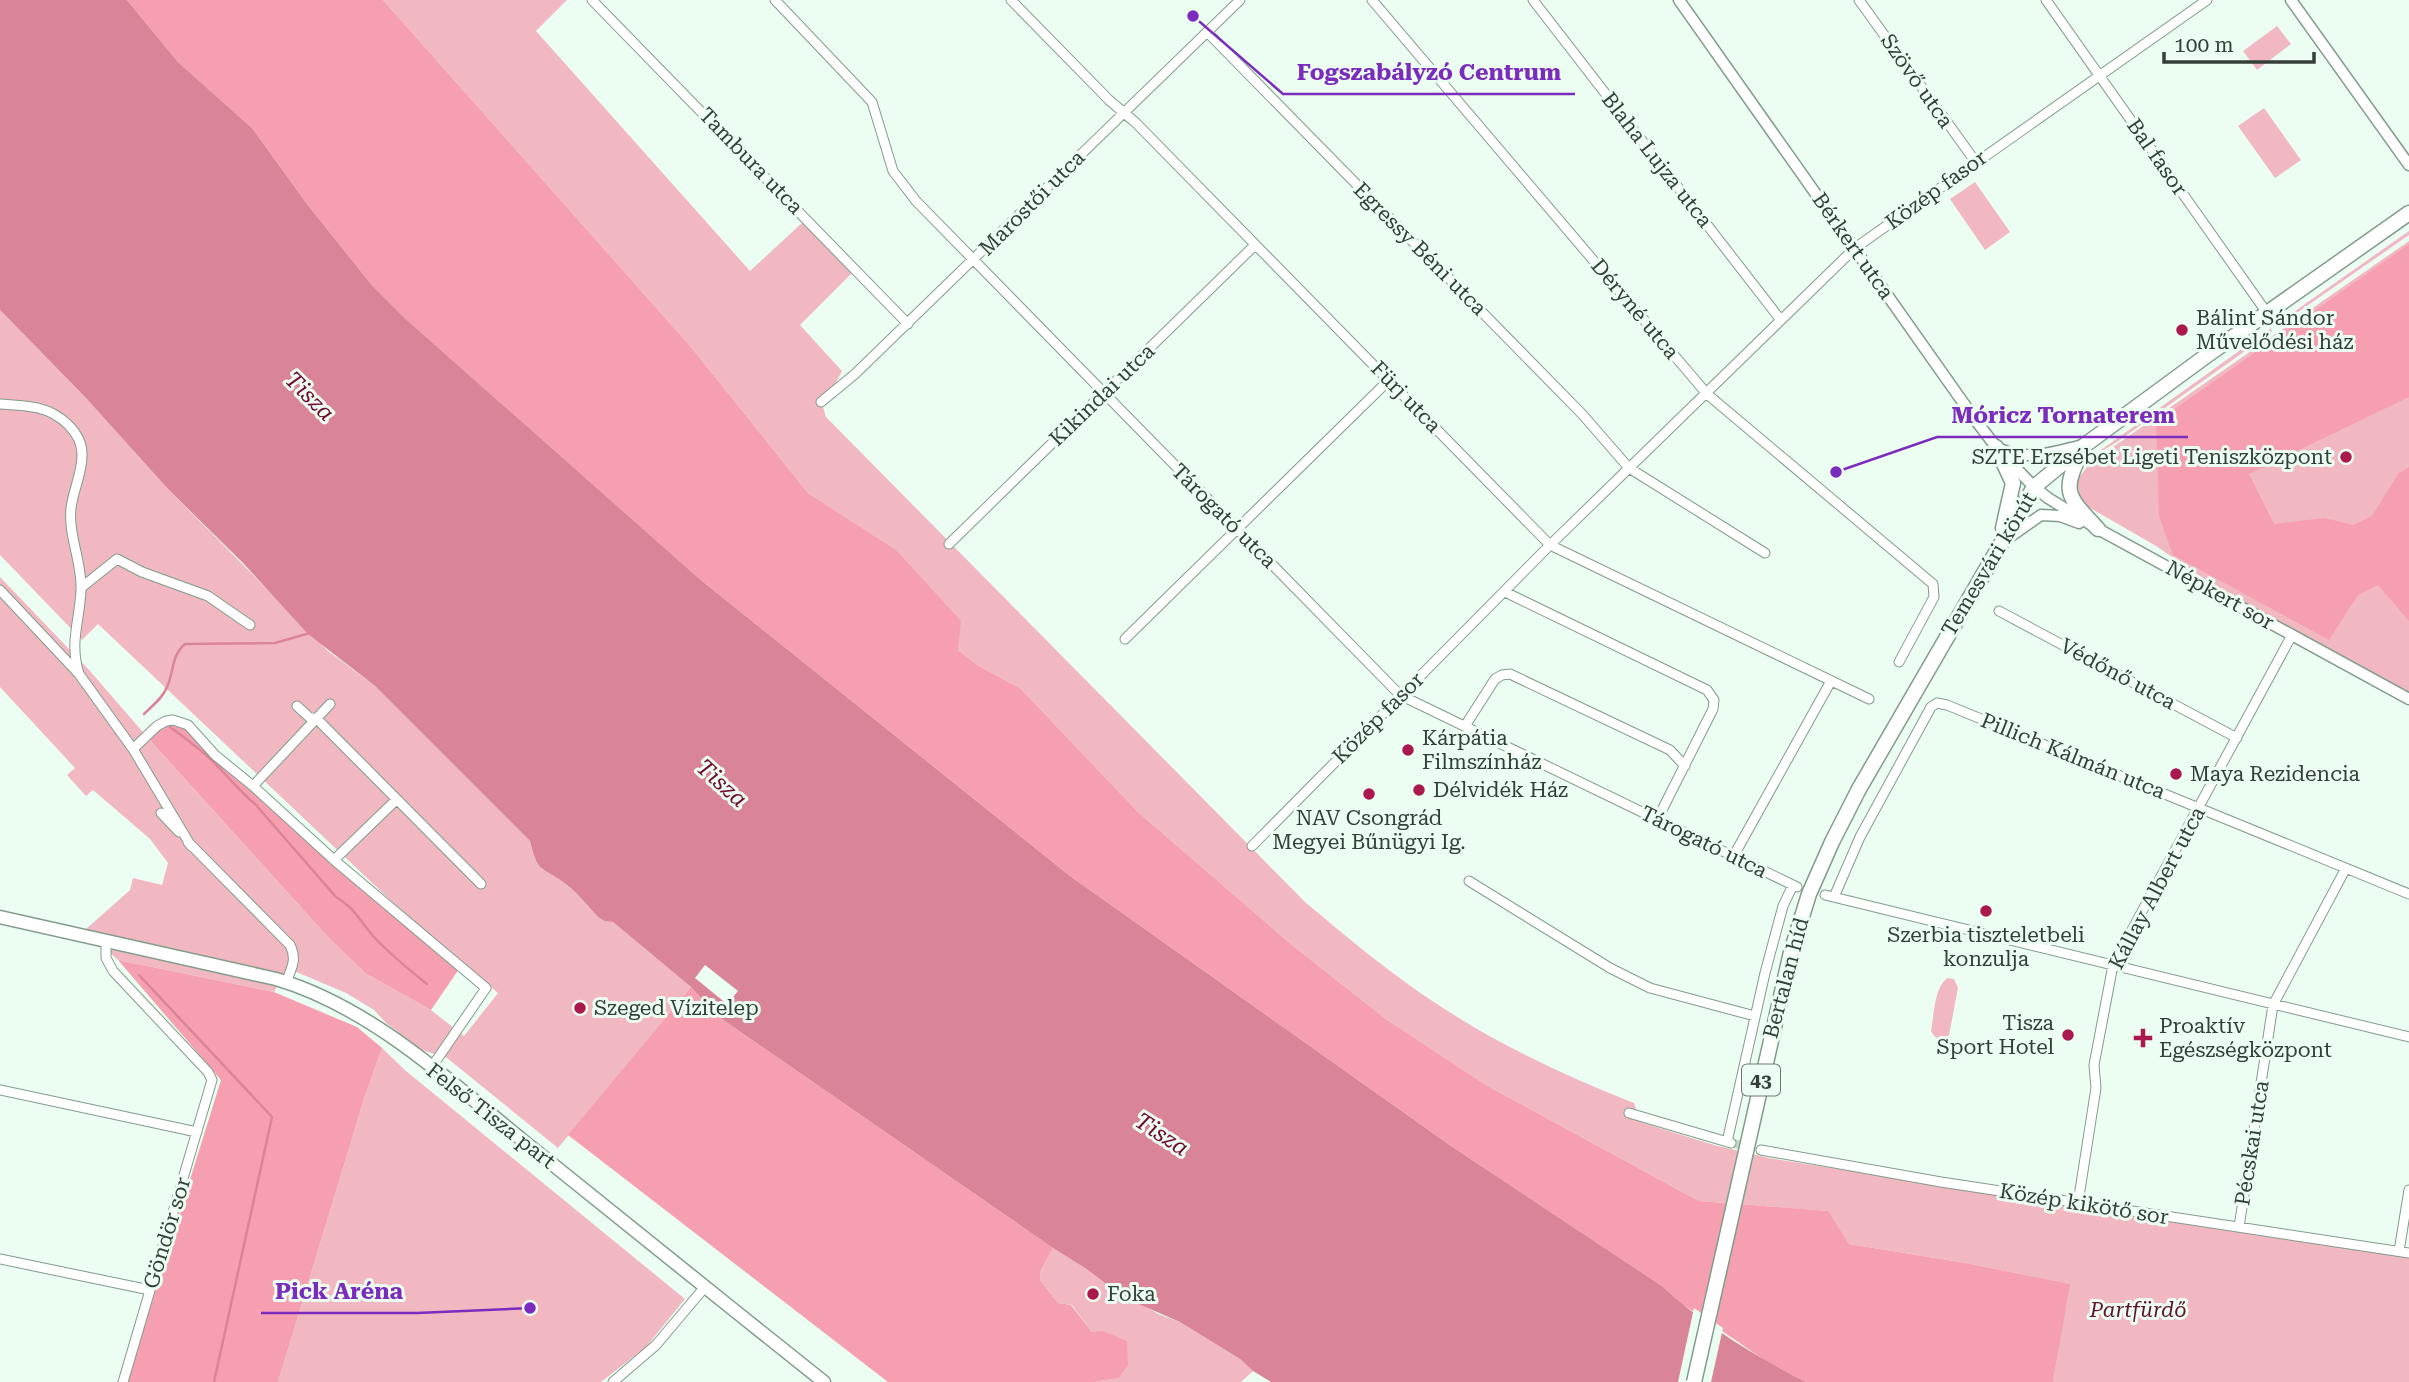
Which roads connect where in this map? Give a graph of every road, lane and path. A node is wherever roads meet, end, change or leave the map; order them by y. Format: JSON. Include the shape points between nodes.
{"nodes":[{"id":1,"x":592,"y":0,"type":"edge"},
{"id":2,"x":775,"y":0,"type":"edge"},
{"id":3,"x":1011,"y":0,"type":"edge"},
{"id":4,"x":1240,"y":0,"type":"edge"},
{"id":5,"x":1372,"y":0,"type":"edge"},
{"id":6,"x":1533,"y":0,"type":"edge"},
{"id":7,"x":1679,"y":0,"type":"edge"},
{"id":8,"x":1859,"y":0,"type":"edge"},
{"id":9,"x":2046,"y":0,"type":"edge"},
{"id":10,"x":2207,"y":0,"type":"edge"},
{"id":11,"x":2291,"y":0,"type":"edge"},
{"id":12,"x":1207,"y":32,"type":"junction"},
{"id":13,"x":2099,"y":75,"type":"junction"},
{"id":14,"x":1124,"y":112,"type":"junction"},
{"id":15,"x":1975,"y":162,"type":"junction"},
{"id":16,"x":2409,"y":165,"type":"edge"},
{"id":17,"x":2409,"y":213,"type":"edge"},
{"id":18,"x":1255,"y":245,"type":"junction"},
{"id":19,"x":1855,"y":248,"type":"junction"},
{"id":20,"x":974,"y":261,"type":"junction"},
{"id":21,"x":2267,"y":313,"type":"junction"},
{"id":22,"x":1780,"y":319,"type":"junction"},
{"id":23,"x":908,"y":324,"type":"junction"},
{"id":24,"x":1389,"y":380,"type":"junction"},
{"id":25,"x":1104,"y":393,"type":"junction"},
{"id":26,"x":1707,"y":394,"type":"junction"},
{"id":27,"x":821,"y":402,"type":"dead end"},
{"id":28,"x":0,"y":404,"type":"edge"},
{"id":29,"x":2085,"y":445,"type":"junction"},
{"id":30,"x":1996,"y":447,"type":"junction"},
{"id":31,"x":1629,"y":468,"type":"junction"},
{"id":32,"x":2034,"y":487,"type":"junction"},
{"id":33,"x":1236,"y":529,"type":"junction"},
{"id":34,"x":2098,"y":529,"type":"junction"},
{"id":35,"x":948,"y":544,"type":"dead end"},
{"id":36,"x":1550,"y":545,"type":"junction"},
{"id":37,"x":1999,"y":545,"type":"junction"},
{"id":38,"x":1765,"y":553,"type":"dead end"},
{"id":39,"x":1933,"y":584,"type":"joint"},
{"id":40,"x":82,"y":587,"type":"junction"},
{"id":41,"x":0,"y":590,"type":"edge"},
{"id":42,"x":1505,"y":592,"type":"junction"},
{"id":43,"x":1999,"y":611,"type":"dead end"},
{"id":44,"x":250,"y":625,"type":"dead end"},
{"id":45,"x":2292,"y":635,"type":"junction"},
{"id":46,"x":1125,"y":639,"type":"dead end"},
{"id":47,"x":1899,"y":662,"type":"dead end"},
{"id":48,"x":79,"y":674,"type":"junction"},
{"id":49,"x":1830,"y":681,"type":"junction"},
{"id":50,"x":1400,"y":695,"type":"junction"},
{"id":51,"x":1869,"y":699,"type":"dead end"},
{"id":52,"x":2409,"y":699,"type":"edge"},
{"id":53,"x":330,"y":704,"type":"dead end"},
{"id":54,"x":297,"y":706,"type":"dead end"},
{"id":55,"x":317,"y":719,"type":"junction"},
{"id":56,"x":1465,"y":726,"type":"junction"},
{"id":57,"x":2237,"y":738,"type":"junction"},
{"id":58,"x":133,"y":749,"type":"junction"},
{"id":59,"x":1685,"y":765,"type":"junction"},
{"id":60,"x":253,"y":786,"type":"junction"},
{"id":61,"x":1859,"y":789,"type":"joint"},
{"id":62,"x":396,"y":800,"type":"junction"},
{"id":63,"x":2199,"y":809,"type":"junction"},
{"id":64,"x":161,"y":813,"type":"dead end"},
{"id":65,"x":1657,"y":820,"type":"junction"},
{"id":66,"x":191,"y":846,"type":"junction"},
{"id":67,"x":1252,"y":846,"type":"dead end"},
{"id":68,"x":1733,"y":857,"type":"junction"},
{"id":69,"x":334,"y":860,"type":"junction"},
{"id":70,"x":2346,"y":868,"type":"junction"},
{"id":71,"x":1469,"y":881,"type":"dead end"},
{"id":72,"x":481,"y":884,"type":"dead end"},
{"id":73,"x":2409,"y":894,"type":"edge"},
{"id":74,"x":0,"y":917,"type":"edge"},
{"id":75,"x":108,"y":941,"type":"junction"},
{"id":76,"x":2113,"y":965,"type":"junction"},
{"id":77,"x":286,"y":982,"type":"junction"},
{"id":78,"x":2273,"y":1005,"type":"junction"},
{"id":79,"x":1755,"y":1016,"type":"junction"},
{"id":80,"x":2409,"y":1037,"type":"edge"},
{"id":81,"x":432,"y":1068,"type":"junction"},
{"id":82,"x":0,"y":1090,"type":"edge"},
{"id":83,"x":1629,"y":1113,"type":"dead end"},
{"id":84,"x":197,"y":1132,"type":"junction"},
{"id":85,"x":1760,"y":1150,"type":"tunnel mouth"},
{"id":86,"x":2409,"y":1191,"type":"edge"},
{"id":87,"x":2078,"y":1203,"type":"junction"},
{"id":88,"x":2239,"y":1227,"type":"junction"},
{"id":89,"x":2404,"y":1252,"type":"edge"},
{"id":90,"x":0,"y":1259,"type":"edge"},
{"id":91,"x":704,"y":1287,"type":"junction"},
{"id":92,"x":150,"y":1290,"type":"junction"},
{"id":93,"x":123,"y":1382,"type":"edge"},
{"id":94,"x":613,"y":1382,"type":"edge"},
{"id":95,"x":824,"y":1382,"type":"edge"},
{"id":96,"x":1695,"y":1382,"type":"edge"}],
"edges":[{"from":1,"to":23,"type":"street","name":"Tambura utca"},
{"from":2,"to":20,"type":"street","name":"Tárogató utca","via":[[872,102],[893,171]]},
{"from":3,"to":14,"type":"street","name":"Fürj utca"},
{"from":4,"to":12,"type":"street","name":"Marostői utca"},
{"from":5,"to":26,"type":"street","name":"Déryné utca"},
{"from":6,"to":22,"type":"street","name":"Blaha Lujza utca"},
{"from":7,"to":19,"type":"street","name":"Bérkert utca"},
{"from":8,"to":15,"type":"street","name":"Szövő utca"},
{"from":9,"to":13,"type":"street","name":"Bal fasor"},
{"from":10,"to":13,"type":"street","name":"Közép fasor"},
{"from":11,"to":16,"type":"street"},
{"from":12,"to":14,"type":"street","name":"Marostői utca"},
{"from":12,"to":31,"type":"street","name":"Egressy Béni utca"},
{"from":13,"to":15,"type":"street","name":"Közép fasor"},
{"from":13,"to":21,"type":"street","name":"Bal fasor"},
{"from":14,"to":18,"type":"street","name":"Fürj utca"},
{"from":14,"to":20,"type":"street","name":"Marostői utca"},
{"from":15,"to":19,"type":"street","name":"Közép fasor"},
{"from":17,"to":21,"type":"main road","name":"Temesvári körút","number":"43"},
{"from":18,"to":24,"type":"street","name":"Fürj utca"},
{"from":18,"to":25,"type":"street","name":"Kikindai utca"},
{"from":19,"to":22,"type":"street","name":"Közép fasor"},
{"from":19,"to":30,"type":"street","name":"Bérkert utca"},
{"from":20,"to":23,"type":"street","name":"Marostői utca"},
{"from":20,"to":25,"type":"street","name":"Tárogató utca"},
{"from":21,"to":29,"type":"main road","name":"Temesvári körút","number":"43"},
{"from":22,"to":26,"type":"street","name":"Közép fasor"},
{"from":23,"to":27,"type":"street","name":"Marostői utca"},
{"from":24,"to":33,"type":"street"},
{"from":24,"to":36,"type":"street","name":"Fürj utca"},
{"from":25,"to":33,"type":"street","name":"Tárogató utca"},
{"from":25,"to":35,"type":"street","name":"Kikindai utca"},
{"from":26,"to":31,"type":"street","name":"Közép fasor"},
{"from":26,"to":39,"type":"street","name":"Déryné utca"},
{"from":28,"to":40,"type":"street","via":[[37,408],[58,416],[80,443],[83,455],[71,510]]},
{"from":29,"to":30,"type":"street","via":[[2026,457]]},
{"from":29,"to":32,"type":"main road","name":"Temesvári körút","number":"43"},
{"from":29,"to":34,"type":"main road","via":[[2068,490]]},
{"from":30,"to":32,"type":"street","name":"Bérkert utca"},
{"from":30,"to":37,"type":"main road","via":[[2013,490]]},
{"from":31,"to":36,"type":"street","name":"Közép fasor"},
{"from":31,"to":38,"type":"street"},
{"from":32,"to":34,"type":"street","name":"Népkert sor"},
{"from":32,"to":37,"type":"main road","name":"Temesvári körút","number":"43"},
{"from":33,"to":46,"type":"street"},
{"from":33,"to":50,"type":"street","name":"Tárogató utca"},
{"from":34,"to":37,"type":"street","via":[[2041,514]]},
{"from":34,"to":45,"type":"street","name":"Népkert sor"},
{"from":36,"to":42,"type":"street","name":"Közép fasor"},
{"from":36,"to":49,"type":"street","name":"Fürj utca"},
{"from":37,"to":61,"type":"main road","name":"Temesvári körút","number":"43"},
{"from":39,"to":47,"type":"street","name":"Temesvári körút","via":[[1934,597]]},
{"from":40,"to":44,"type":"street","via":[[117,559],[208,596]]},
{"from":40,"to":48,"type":"street","via":[[73,640]]},
{"from":41,"to":48,"type":"street"},
{"from":42,"to":50,"type":"street","name":"Közép fasor"},
{"from":42,"to":59,"type":"street","via":[[1707,690],[1714,700],[1713,709]]},
{"from":43,"to":57,"type":"street","name":"Védőnő utca"},
{"from":45,"to":52,"type":"street","name":"Népkert sor"},
{"from":45,"to":57,"type":"street","name":"Kállay Albert utca"},
{"from":48,"to":58,"type":"street"},
{"from":49,"to":51,"type":"street","name":"Fürj utca"},
{"from":49,"to":68,"type":"street"},
{"from":50,"to":56,"type":"street","name":"Tárogató utca"},
{"from":50,"to":67,"type":"street","name":"Közép fasor"},
{"from":53,"to":55,"type":"street"},
{"from":54,"to":55,"type":"street"},
{"from":55,"to":60,"type":"street"},
{"from":55,"to":62,"type":"street"},
{"from":56,"to":59,"type":"street","via":[[1495,679],[1510,674],[1670,750]]},
{"from":56,"to":65,"type":"street","name":"Tárogató utca"},
{"from":57,"to":63,"type":"street","name":"Kállay Albert utca"},
{"from":58,"to":60,"type":"street","via":[[157,726],[179,722],[188,725]]},
{"from":58,"to":66,"type":"street"},
{"from":59,"to":65,"type":"street"},
{"from":60,"to":69,"type":"street"},
{"from":61,"to":96,"type":"main road","name":"Bertalan híd","number":"43","bridge":true,"via":[[1809,894],[1791,952]]},
{"from":62,"to":69,"type":"street"},
{"from":62,"to":72,"type":"street"},
{"from":63,"to":70,"type":"street","name":"Pillich Kálmán utca"},
{"from":63,"to":76,"type":"street","name":"Kállay Albert utca"},
{"from":63,"to":76,"type":"street","name":"Pillich Kálmán utca","via":[[1937,703],[1830,896]]},
{"from":64,"to":66,"type":"street"},
{"from":65,"to":68,"type":"street","name":"Tárogató utca"},
{"from":66,"to":77,"type":"street","via":[[290,945],[295,961]]},
{"from":68,"to":79,"type":"street","name":"Tárogató utca","via":[[1795,886],[1783,906]]},
{"from":69,"to":81,"type":"street","via":[[486,988]]},
{"from":70,"to":73,"type":"street","name":"Pillich Kálmán utca"},
{"from":70,"to":78,"type":"street","name":"Pécskai utca"},
{"from":71,"to":79,"type":"street","via":[[1650,988]]},
{"from":74,"to":75,"type":"main road","name":"Felső Tisza part"},
{"from":75,"to":77,"type":"main road","name":"Felső Tisza part"},
{"from":75,"to":84,"type":"street","name":"Göndör sor","via":[[106,958],[113,971],[208,1072],[212,1085]]},
{"from":76,"to":78,"type":"street"},
{"from":76,"to":87,"type":"street","name":"Kállay Albert utca","via":[[2094,1065],[2096,1088]]},
{"from":77,"to":81,"type":"main road","name":"Felső Tisza part","via":[[352,1011]]},
{"from":78,"to":80,"type":"street"},
{"from":78,"to":88,"type":"street","name":"Pécskai utca"},
{"from":79,"to":83,"type":"street","via":[[1729,1143]]},
{"from":81,"to":91,"type":"main road","name":"Felső Tisza part"},
{"from":82,"to":84,"type":"street"},
{"from":84,"to":92,"type":"street","name":"Göndör sor"},
{"from":85,"to":87,"type":"street","name":"Közép kikötő sor"},
{"from":86,"to":89,"type":"street"},
{"from":87,"to":88,"type":"street","name":"Közép kikötő sor"},
{"from":88,"to":89,"type":"street","name":"Közép kikötő sor"},
{"from":90,"to":92,"type":"street"},
{"from":91,"to":94,"type":"street","via":[[656,1345]]},
{"from":91,"to":95,"type":"main road","name":"Felső Tisza part"},
{"from":92,"to":93,"type":"street","name":"Göndör sor"}]}
